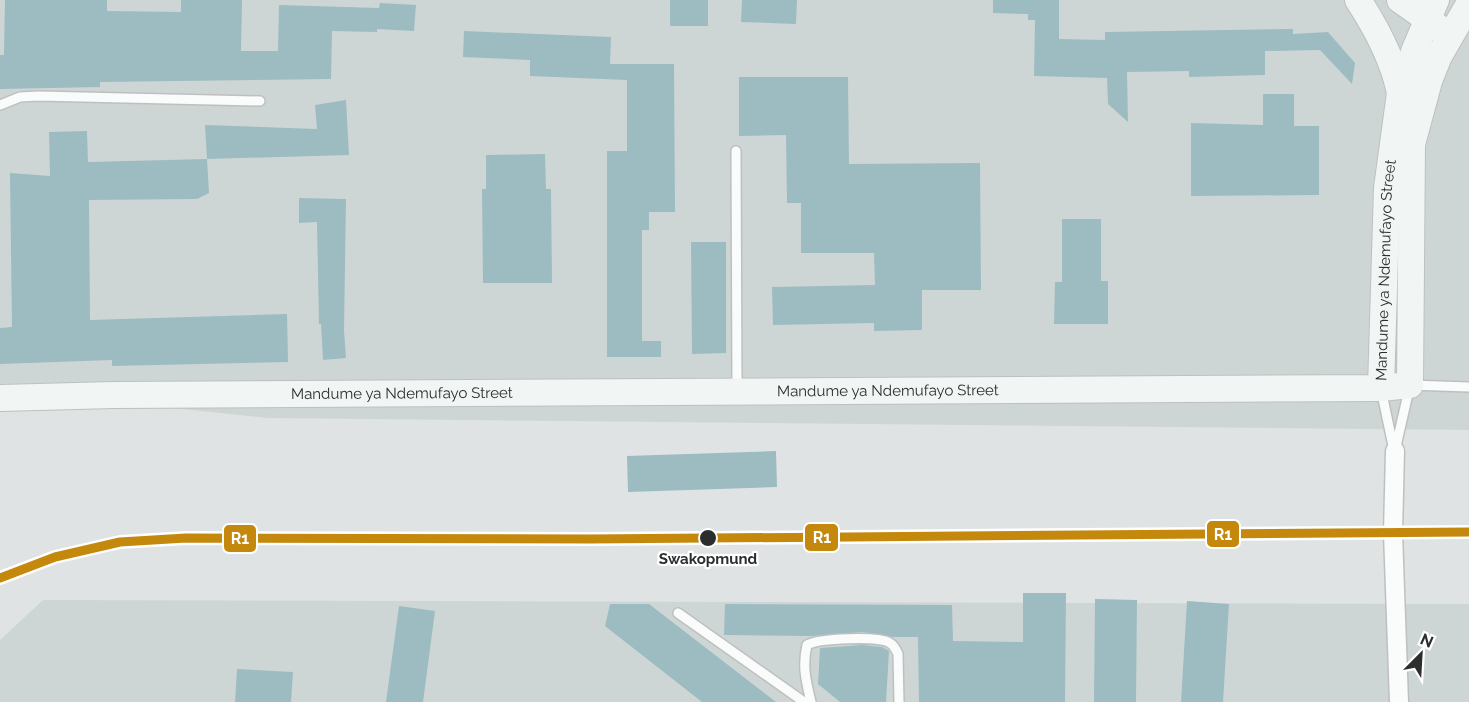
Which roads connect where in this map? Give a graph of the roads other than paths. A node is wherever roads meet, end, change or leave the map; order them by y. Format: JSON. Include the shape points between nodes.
{"nodes":[{"id":1,"x":1358,"y":0,"type":"edge"},
{"id":2,"x":1400,"y":0,"type":"edge"},
{"id":3,"x":1464,"y":4,"type":"edge"},
{"id":4,"x":1432,"y":10,"type":"edge"},
{"id":5,"x":1451,"y":36,"type":"junction"},
{"id":6,"x":1400,"y":93,"type":"junction"},
{"id":7,"x":260,"y":101,"type":"dead end"},
{"id":8,"x":0,"y":105,"type":"edge"},
{"id":9,"x":736,"y":151,"type":"dead end"},
{"id":10,"x":1410,"y":386,"type":"junction"},
{"id":11,"x":1469,"y":387,"type":"edge"},
{"id":12,"x":1381,"y":388,"type":"junction"},
{"id":13,"x":737,"y":393,"type":"junction"},
{"id":14,"x":0,"y":398,"type":"edge"},
{"id":15,"x":1395,"y":451,"type":"junction"},
{"id":16,"x":678,"y":613,"type":"dead end"},
{"id":17,"x":804,"y":702,"type":"edge"},
{"id":18,"x":811,"y":702,"type":"edge"},
{"id":19,"x":899,"y":702,"type":"edge"},
{"id":20,"x":1399,"y":702,"type":"edge"}],
"edges":[{"from":1,"to":6,"type":"street","via":[[1387,51]]},
{"from":2,"to":4,"type":"street"},
{"from":3,"to":5,"type":"street","name":"Mandume ya Ndemufayo Street"},
{"from":4,"to":5,"type":"street"},
{"from":4,"to":6,"type":"street","name":"Mandume ya Ndemufayo Street"},
{"from":5,"to":10,"type":"street","name":"Mandume ya Ndemufayo Street","via":[[1429,81],[1412,144]]},
{"from":6,"to":12,"type":"street","name":"Mandume ya Ndemufayo Street","via":[[1387,188]]},
{"from":7,"to":8,"type":"lane","via":[[38,96],[20,97]]},
{"from":9,"to":13,"type":"lane"},
{"from":10,"to":11,"type":"lane"},
{"from":10,"to":12,"type":"street"},
{"from":10,"to":15,"type":"lane"},
{"from":12,"to":13,"type":"street","name":"Mandume ya Ndemufayo Street"},
{"from":12,"to":15,"type":"lane"},
{"from":13,"to":14,"type":"street","name":"Mandume ya Ndemufayo Street"},
{"from":15,"to":20,"type":"street","via":[[1393,533]]},
{"from":16,"to":17,"type":"lane"},
{"from":18,"to":19,"type":"lane","via":[[803,661],[807,645],[842,639],[880,640],[896,647]]}]}
